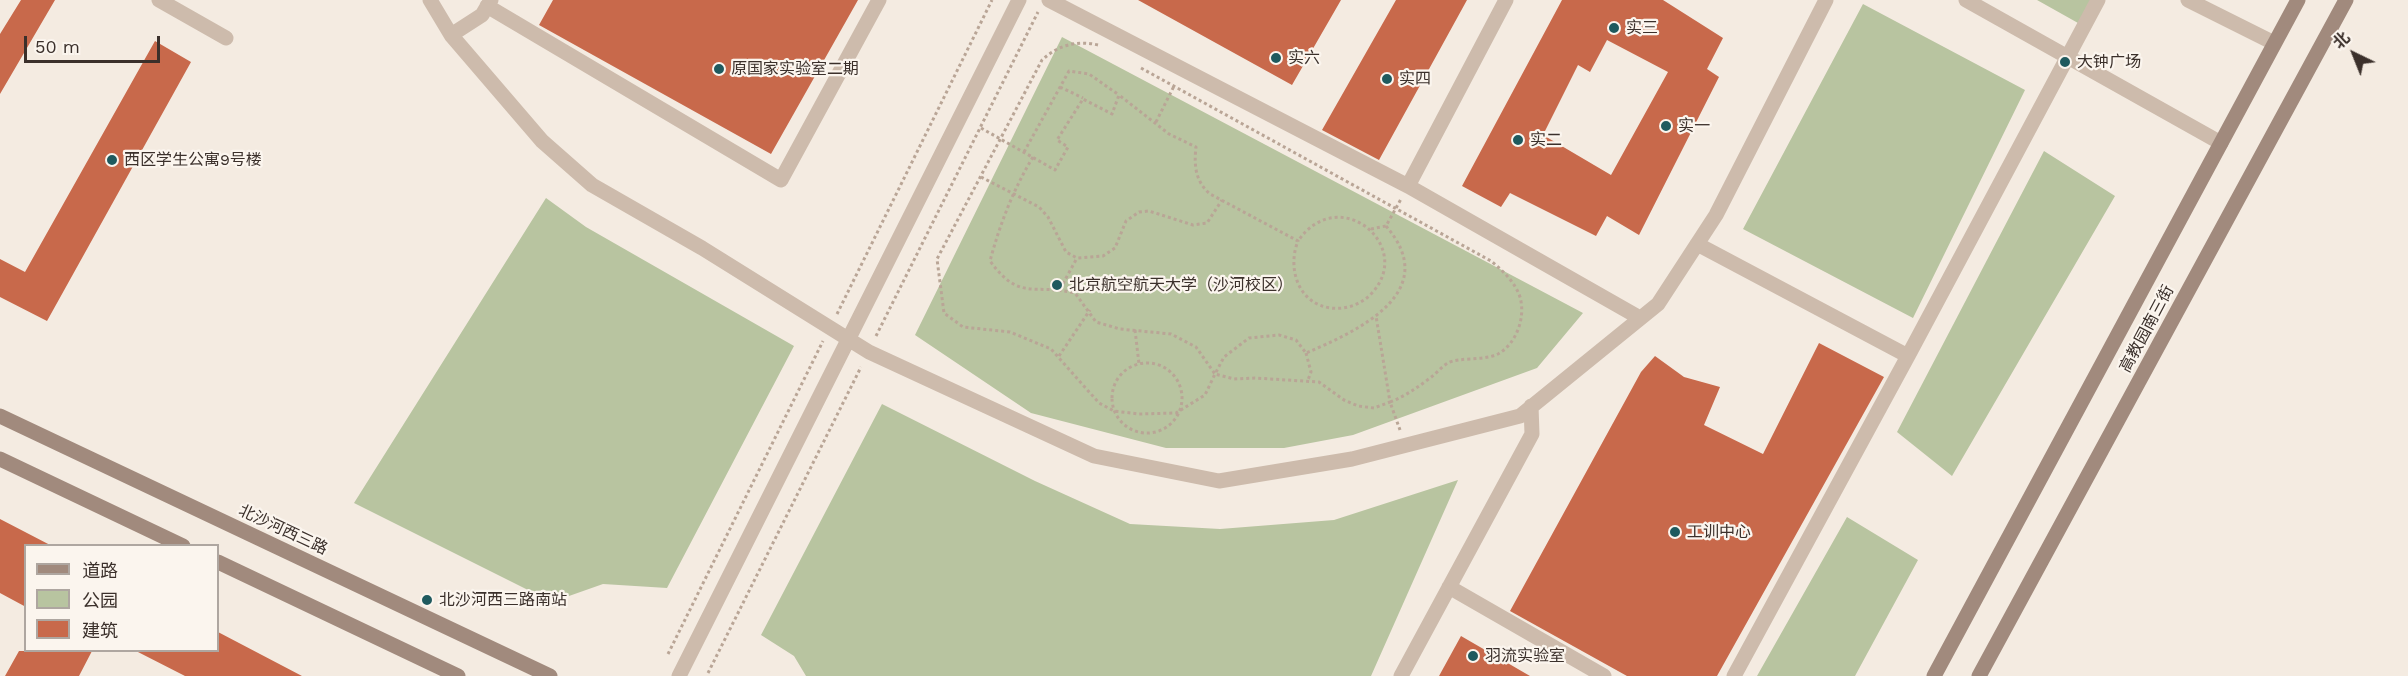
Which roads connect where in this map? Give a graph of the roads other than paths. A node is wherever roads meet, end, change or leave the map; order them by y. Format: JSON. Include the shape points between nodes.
{"nodes":[{"id":1,"x":159,"y":0,"type":"edge"},
{"id":2,"x":430,"y":0,"type":"edge"},
{"id":3,"x":879,"y":0,"type":"edge"},
{"id":4,"x":1019,"y":0,"type":"edge"},
{"id":5,"x":1049,"y":0,"type":"edge"},
{"id":6,"x":1506,"y":0,"type":"edge"},
{"id":7,"x":1826,"y":0,"type":"edge"},
{"id":8,"x":1966,"y":0,"type":"edge"},
{"id":9,"x":2098,"y":0,"type":"edge"},
{"id":10,"x":2188,"y":0,"type":"edge"},
{"id":11,"x":2298,"y":0,"type":"edge"},
{"id":12,"x":2346,"y":0,"type":"edge"},
{"id":13,"x":489,"y":3,"type":"edge"},
{"id":14,"x":451,"y":35,"type":"junction"},
{"id":15,"x":226,"y":38,"type":"dead end"},
{"id":16,"x":2274,"y":43,"type":"junction"},
{"id":17,"x":2066,"y":57,"type":"junction"},
{"id":18,"x":2221,"y":143,"type":"junction"},
{"id":19,"x":1408,"y":186,"type":"junction"},
{"id":20,"x":1697,"y":244,"type":"junction"},
{"id":21,"x":1640,"y":318,"type":"junction"},
{"id":22,"x":849,"y":339,"type":"junction"},
{"id":23,"x":1908,"y":356,"type":"junction"},
{"id":24,"x":1532,"y":406,"type":"junction"},
{"id":25,"x":0,"y":416,"type":"edge"},
{"id":26,"x":0,"y":459,"type":"edge"},
{"id":27,"x":179,"y":544,"type":"edge"},
{"id":28,"x":219,"y":562,"type":"edge"},
{"id":29,"x":1449,"y":587,"type":"junction"},
{"id":30,"x":458,"y":676,"type":"edge"},
{"id":31,"x":550,"y":676,"type":"edge"},
{"id":32,"x":679,"y":676,"type":"edge"},
{"id":33,"x":1401,"y":676,"type":"edge"},
{"id":34,"x":1604,"y":676,"type":"edge"},
{"id":35,"x":1734,"y":676,"type":"edge"},
{"id":36,"x":1934,"y":676,"type":"edge"},
{"id":37,"x":1979,"y":676,"type":"edge"}],
"edges":[{"from":1,"to":15,"type":"street"},
{"from":2,"to":14,"type":"street"},
{"from":3,"to":13,"type":"street","via":[[781,180]]},
{"from":4,"to":22,"type":"street"},
{"from":5,"to":19,"type":"street"},
{"from":6,"to":19,"type":"street"},
{"from":7,"to":20,"type":"street","via":[[1716,215]]},
{"from":8,"to":17,"type":"street"},
{"from":9,"to":17,"type":"street"},
{"from":10,"to":16,"type":"street"},
{"from":11,"to":16,"type":"street","name":"高教园南三街"},
{"from":12,"to":37,"type":"street","name":"高教园南三街"},
{"from":13,"to":14,"type":"street","via":[[482,15]]},
{"from":14,"to":22,"type":"street","via":[[542,141],[592,184]]},
{"from":16,"to":18,"type":"street","name":"高教园南三街"},
{"from":17,"to":18,"type":"street"},
{"from":17,"to":23,"type":"street"},
{"from":18,"to":36,"type":"street","name":"高教园南三街"},
{"from":19,"to":21,"type":"street"},
{"from":20,"to":21,"type":"street","via":[[1658,304]]},
{"from":20,"to":23,"type":"street"},
{"from":21,"to":24,"type":"street"},
{"from":22,"to":24,"type":"street","via":[[869,352],[1095,456],[1219,481],[1352,459],[1520,416]]},
{"from":22,"to":32,"type":"street"},
{"from":23,"to":35,"type":"street"},
{"from":24,"to":29,"type":"street","via":[[1532,434]]},
{"from":25,"to":31,"type":"street","name":"北沙河西三路"},
{"from":26,"to":27,"type":"street"},
{"from":28,"to":30,"type":"street"},
{"from":29,"to":33,"type":"street"},
{"from":29,"to":34,"type":"street"}]}
